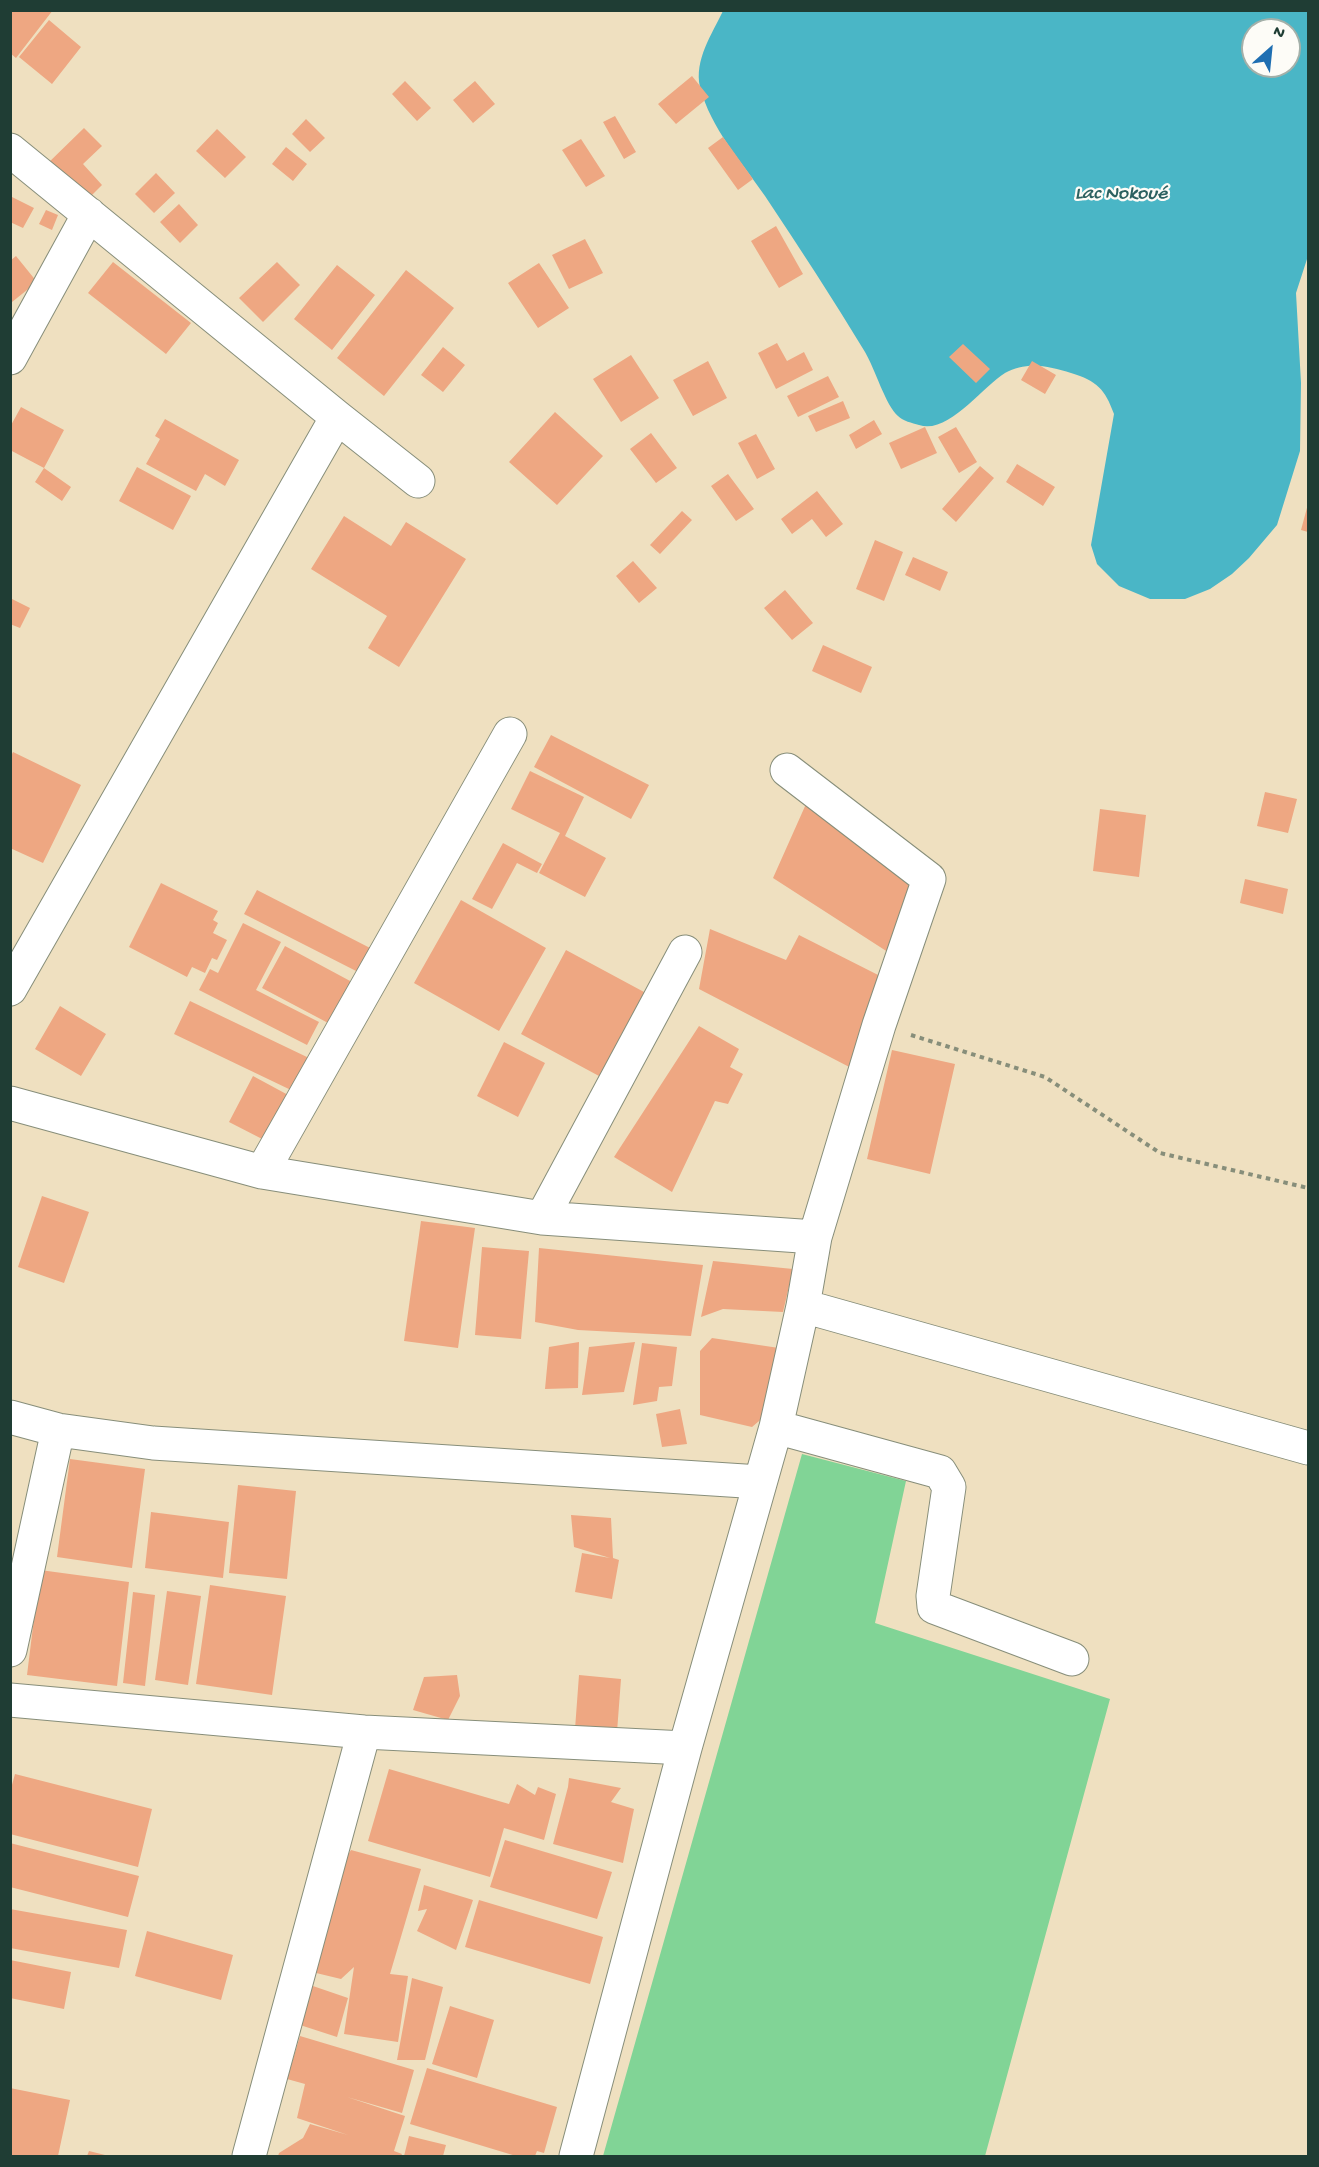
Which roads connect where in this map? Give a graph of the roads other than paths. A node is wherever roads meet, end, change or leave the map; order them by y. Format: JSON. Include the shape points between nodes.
{"nodes":[{"id":1,"x":10,"y":150,"type":"edge"},
{"id":2,"x":89,"y":214,"type":"junction"},
{"id":3,"x":10,"y":358,"type":"edge"},
{"id":4,"x":337,"y":417,"type":"junction"},
{"id":5,"x":418,"y":481,"type":"dead end"},
{"id":6,"x":510,"y":734,"type":"dead end"},
{"id":7,"x":787,"y":770,"type":"dead end"},
{"id":8,"x":685,"y":952,"type":"dead end"},
{"id":9,"x":10,"y":989,"type":"edge"},
{"id":10,"x":10,"y":1103,"type":"edge"},
{"id":11,"x":262,"y":1172,"type":"junction"},
{"id":12,"x":542,"y":1218,"type":"junction"},
{"id":13,"x":815,"y":1237,"type":"junction"},
{"id":14,"x":803,"y":1306,"type":"junction"},
{"id":15,"x":10,"y":1417,"type":"edge"},
{"id":16,"x":776,"y":1427,"type":"junction"},
{"id":17,"x":58,"y":1430,"type":"junction"},
{"id":18,"x":1308,"y":1448,"type":"edge"},
{"id":19,"x":760,"y":1482,"type":"junction"},
{"id":20,"x":10,"y":1650,"type":"edge"},
{"id":21,"x":1072,"y":1659,"type":"dead end"},
{"id":22,"x":10,"y":1700,"type":"edge"},
{"id":23,"x":364,"y":1731,"type":"junction"},
{"id":24,"x":685,"y":1748,"type":"junction"},
{"id":25,"x":249,"y":2157,"type":"edge"},
{"id":26,"x":576,"y":2157,"type":"edge"}],
"edges":[{"from":1,"to":2,"type":"street"},
{"from":2,"to":3,"type":"street"},
{"from":2,"to":4,"type":"street"},
{"from":4,"to":5,"type":"street"},
{"from":4,"to":9,"type":"street"},
{"from":6,"to":11,"type":"street"},
{"from":7,"to":13,"type":"street","via":[[929,879],[879,1025]]},
{"from":8,"to":12,"type":"street"},
{"from":10,"to":11,"type":"street"},
{"from":11,"to":12,"type":"street"},
{"from":12,"to":13,"type":"street"},
{"from":13,"to":14,"type":"street"},
{"from":14,"to":16,"type":"street"},
{"from":14,"to":18,"type":"street"},
{"from":15,"to":17,"type":"street"},
{"from":16,"to":19,"type":"street"},
{"from":16,"to":21,"type":"street","via":[[940,1473],[949,1487],[934,1607]]},
{"from":17,"to":19,"type":"street","via":[[153,1443]]},
{"from":17,"to":20,"type":"street"},
{"from":19,"to":24,"type":"street"},
{"from":22,"to":23,"type":"street"},
{"from":23,"to":24,"type":"street"},
{"from":23,"to":25,"type":"street"},
{"from":24,"to":26,"type":"street"}]}
